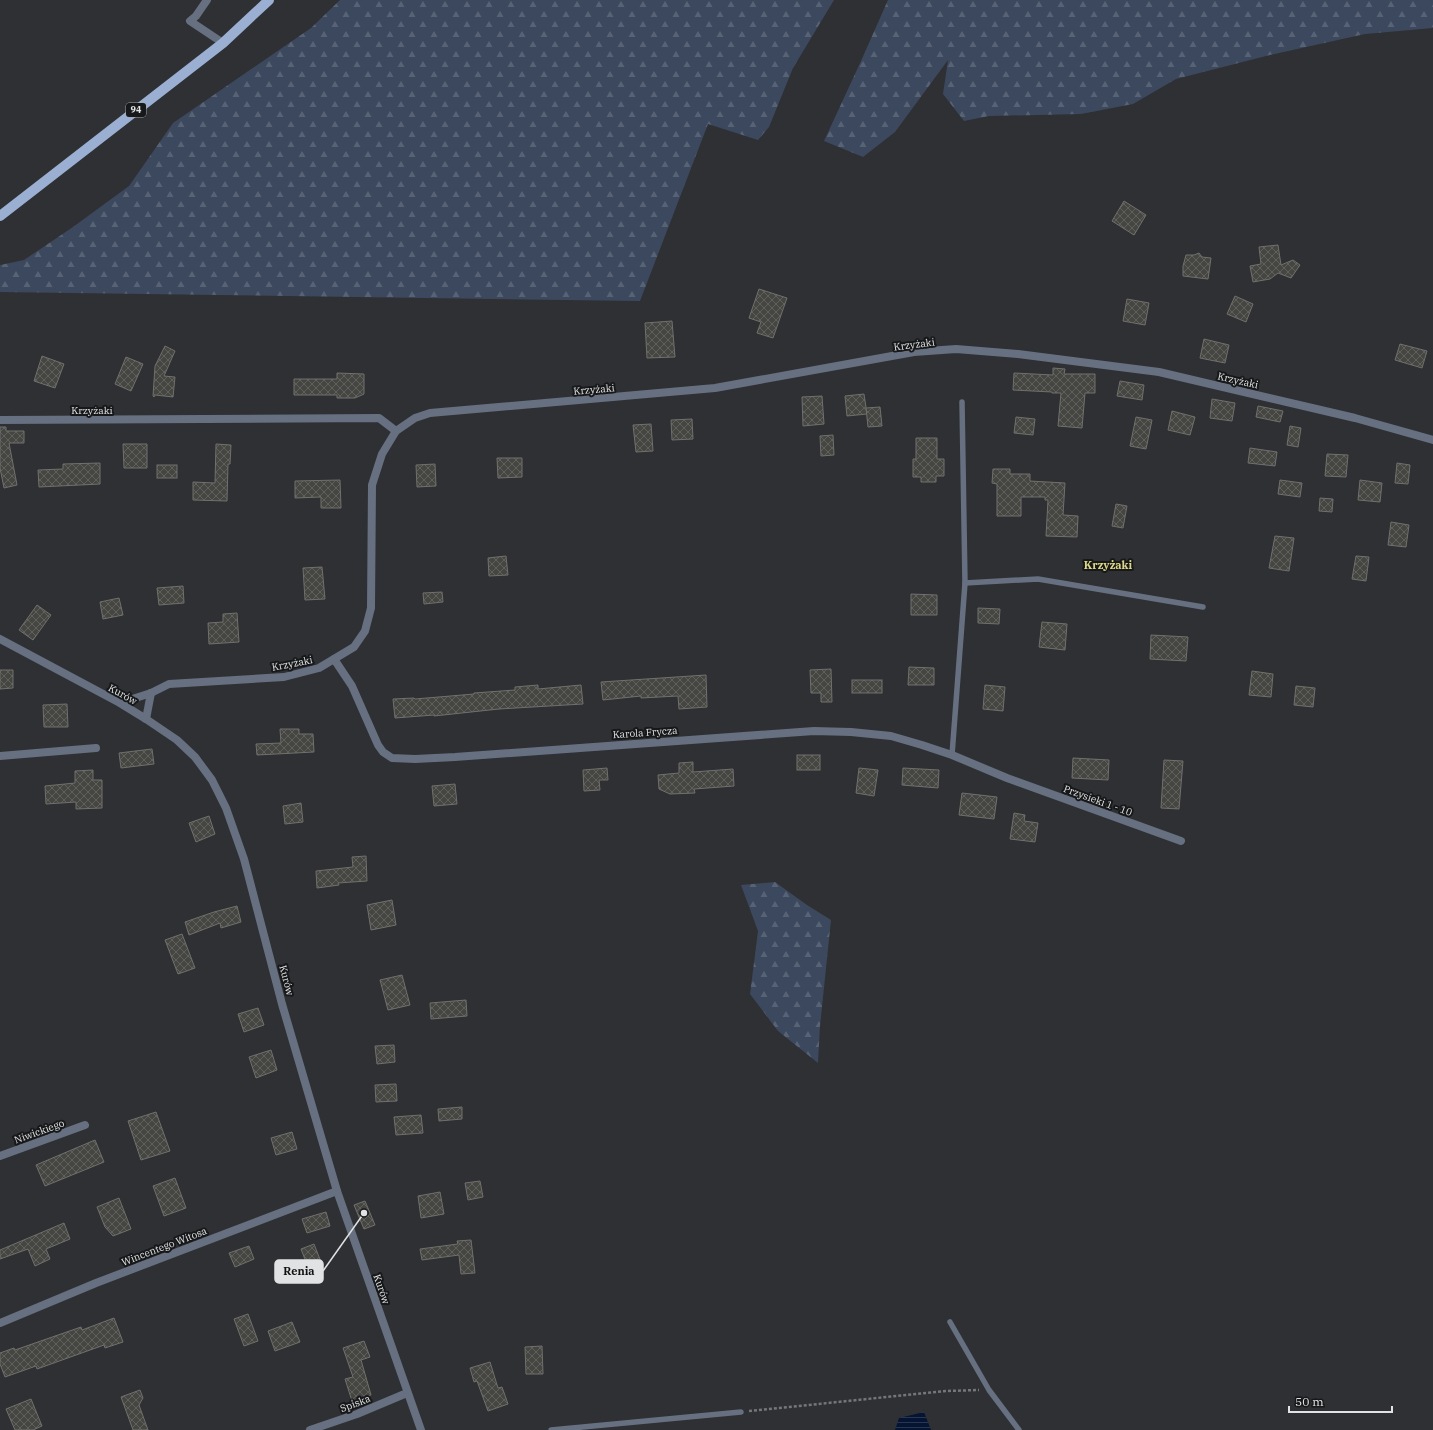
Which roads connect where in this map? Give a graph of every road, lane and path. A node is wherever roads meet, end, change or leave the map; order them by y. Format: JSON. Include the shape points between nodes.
{"nodes":[{"id":1,"x":207,"y":0,"type":"edge"},
{"id":2,"x":269,"y":0,"type":"edge"},
{"id":3,"x":223,"y":43,"type":"junction"},
{"id":4,"x":0,"y":216,"type":"edge"},
{"id":5,"x":962,"y":402,"type":"dead end"},
{"id":6,"x":0,"y":420,"type":"edge"},
{"id":7,"x":396,"y":430,"type":"junction"},
{"id":8,"x":1433,"y":440,"type":"edge"},
{"id":9,"x":965,"y":583,"type":"junction"},
{"id":10,"x":1203,"y":608,"type":"dead end"},
{"id":11,"x":0,"y":640,"type":"edge"},
{"id":12,"x":334,"y":659,"type":"junction"},
{"id":13,"x":151,"y":693,"type":"junction"},
{"id":14,"x":120,"y":703,"type":"junction"},
{"id":15,"x":146,"y":719,"type":"junction"},
{"id":16,"x":96,"y":748,"type":"dead end"},
{"id":17,"x":952,"y":755,"type":"junction"},
{"id":18,"x":0,"y":756,"type":"edge"},
{"id":19,"x":1007,"y":778,"type":"joint"},
{"id":20,"x":1181,"y":841,"type":"dead end"},
{"id":21,"x":85,"y":1125,"type":"dead end"},
{"id":22,"x":0,"y":1156,"type":"edge"},
{"id":23,"x":338,"y":1191,"type":"junction"},
{"id":24,"x":950,"y":1322,"type":"dead end"},
{"id":25,"x":0,"y":1323,"type":"edge"},
{"id":26,"x":989,"y":1390,"type":"junction"},
{"id":27,"x":407,"y":1393,"type":"junction"},
{"id":28,"x":741,"y":1412,"type":"joint"},
{"id":29,"x":310,"y":1430,"type":"edge"},
{"id":30,"x":421,"y":1430,"type":"edge"},
{"id":31,"x":551,"y":1430,"type":"edge"},
{"id":32,"x":1018,"y":1430,"type":"edge"}],
"edges":[{"from":1,"to":3,"type":"street","via":[[190,21]]},
{"from":2,"to":3,"type":"main road","number":"94"},
{"from":3,"to":4,"type":"main road","number":"94"},
{"from":5,"to":9,"type":"lane"},
{"from":6,"to":7,"type":"street","name":"Krzyżaki","via":[[379,418]]},
{"from":7,"to":8,"type":"street","name":"Krzyżaki","via":[[415,418],[430,413],[715,388],[914,352],[956,349],[1018,354],[1159,372],[1355,418]]},
{"from":7,"to":12,"type":"street","name":"Krzyżaki","via":[[382,454],[372,486],[371,608],[365,631],[354,647]]},
{"from":9,"to":10,"type":"lane","via":[[1038,579]]},
{"from":9,"to":17,"type":"lane"},
{"from":11,"to":14,"type":"street","name":"Kurów"},
{"from":12,"to":13,"type":"street","name":"Krzyżaki","via":[[319,668],[284,677],[169,684]]},
{"from":12,"to":17,"type":"street","name":"Karola Frycza","via":[[352,686],[378,745],[392,758],[435,758],[814,731],[891,736]]},
{"from":13,"to":14,"type":"street","name":"Krzyżaki"},
{"from":13,"to":15,"type":"street"},
{"from":14,"to":15,"type":"street","name":"Kurów"},
{"from":15,"to":23,"type":"street","name":"Kurów","via":[[195,757],[212,780],[226,808],[244,859],[282,1004]]},
{"from":16,"to":18,"type":"street"},
{"from":17,"to":19,"type":"street","name":"Karola Frycza"},
{"from":19,"to":20,"type":"street","name":"Przysieki 1 - 10"},
{"from":21,"to":22,"type":"street","name":"Niwickiego"},
{"from":23,"to":25,"type":"street","name":"Wincentego Witosa","via":[[96,1282]]},
{"from":23,"to":27,"type":"street","name":"Kurów"},
{"from":24,"to":26,"type":"lane"},
{"from":26,"to":28,"type":"path","via":[[946,1390]]},
{"from":26,"to":32,"type":"lane"},
{"from":27,"to":29,"type":"street","name":"Spiska"},
{"from":27,"to":30,"type":"street","name":"Kurów"},
{"from":28,"to":31,"type":"lane"}]}
